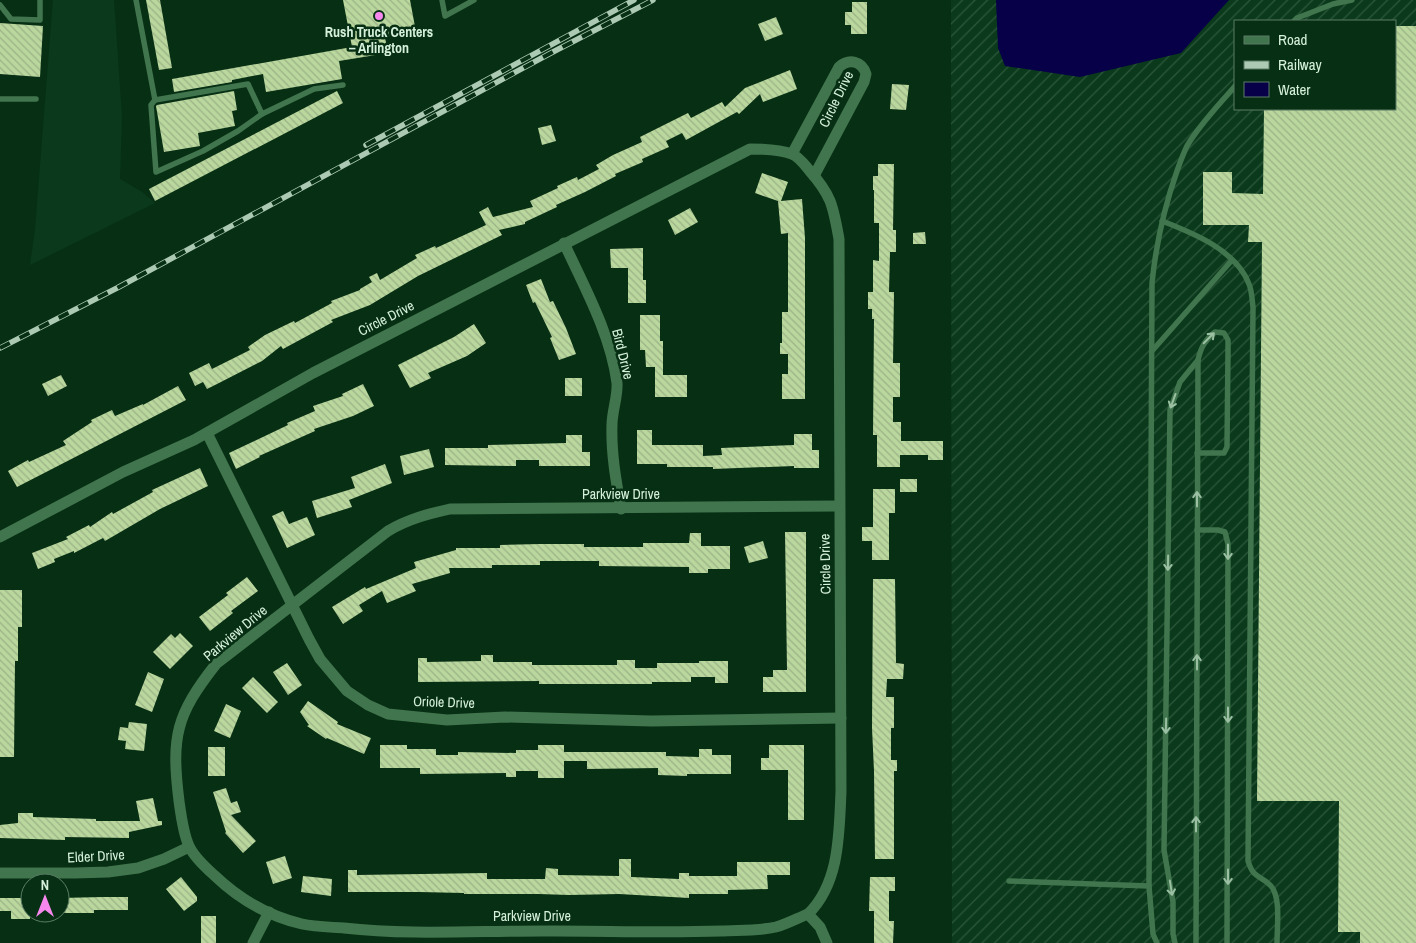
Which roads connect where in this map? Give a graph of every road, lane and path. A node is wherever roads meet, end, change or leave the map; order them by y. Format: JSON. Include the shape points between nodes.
{"nodes":[{"id":1,"x":40,"y":0,"type":"edge"},
{"id":2,"x":136,"y":0,"type":"edge"},
{"id":3,"x":442,"y":0,"type":"edge"},
{"id":4,"x":474,"y":0,"type":"edge"},
{"id":5,"x":1352,"y":0,"type":"edge"},
{"id":6,"x":0,"y":5,"type":"edge"},
{"id":7,"x":1295,"y":20,"type":"edge"},
{"id":8,"x":343,"y":85,"type":"dead end"},
{"id":9,"x":1234,"y":87,"type":"edge"},
{"id":10,"x":0,"y":99,"type":"edge"},
{"id":11,"x":36,"y":99,"type":"dead end"},
{"id":12,"x":155,"y":100,"type":"junction"},
{"id":13,"x":262,"y":114,"type":"junction"},
{"id":14,"x":792,"y":154,"type":"junction"},
{"id":15,"x":814,"y":176,"type":"junction"},
{"id":16,"x":1162,"y":221,"type":"junction"},
{"id":17,"x":564,"y":243,"type":"junction"},
{"id":18,"x":1232,"y":260,"type":"junction"},
{"id":19,"x":1152,"y":350,"type":"junction"},
{"id":20,"x":1198,"y":360,"type":"junction"},
{"id":21,"x":207,"y":433,"type":"junction"},
{"id":22,"x":1197,"y":453,"type":"junction"},
{"id":23,"x":839,"y":506,"type":"junction"},
{"id":24,"x":621,"y":509,"type":"junction"},
{"id":25,"x":1197,"y":530,"type":"junction"},
{"id":26,"x":0,"y":537,"type":"edge"},
{"id":27,"x":292,"y":605,"type":"junction"},
{"id":28,"x":841,"y":718,"type":"junction"},
{"id":29,"x":189,"y":847,"type":"junction"},
{"id":30,"x":0,"y":873,"type":"edge"},
{"id":31,"x":1009,"y":881,"type":"dead end"},
{"id":32,"x":1149,"y":886,"type":"junction"},
{"id":33,"x":269,"y":912,"type":"junction"},
{"id":34,"x":808,"y":914,"type":"junction"},
{"id":35,"x":253,"y":943,"type":"edge"},
{"id":36,"x":827,"y":943,"type":"edge"},
{"id":37,"x":1157,"y":943,"type":"edge"},
{"id":38,"x":1175,"y":943,"type":"edge"},
{"id":39,"x":1196,"y":943,"type":"edge"},
{"id":40,"x":1227,"y":943,"type":"edge"},
{"id":41,"x":1277,"y":943,"type":"edge"}],
"edges":[{"from":1,"to":6,"type":"lane","via":[[40,20],[11,19]]},
{"from":2,"to":12,"type":"lane"},
{"from":3,"to":4,"type":"lane","via":[[445,16]]},
{"from":5,"to":7,"type":"lane","via":[[1333,4]]},
{"from":8,"to":13,"type":"lane","via":[[314,89]]},
{"from":9,"to":16,"type":"lane","via":[[1186,148]]},
{"from":10,"to":11,"type":"lane"},
{"from":12,"to":13,"type":"lane","via":[[248,84]]},
{"from":12,"to":13,"type":"lane","via":[[151,104],[156,172],[203,151]]},
{"from":14,"to":15,"type":"street","name":"Circle Drive"},
{"from":14,"to":15,"type":"street","name":"Circle Drive","via":[[839,67],[853,62],[862,66],[866,74],[864,82]]},
{"from":14,"to":17,"type":"street","name":"Circle Drive","via":[[750,149]]},
{"from":15,"to":23,"type":"street","name":"Circle Drive","via":[[832,204],[839,239]]},
{"from":16,"to":18,"type":"lane","via":[[1202,237]]},
{"from":16,"to":19,"type":"lane","via":[[1152,283]]},
{"from":17,"to":21,"type":"street","name":"Circle Drive","via":[[313,373]]},
{"from":17,"to":24,"type":"street","name":"Bird Drive","via":[[608,346],[617,384],[612,443]]},
{"from":18,"to":19,"type":"lane"},
{"from":18,"to":41,"type":"lane","via":[[1241,267],[1250,285],[1253,307],[1248,861],[1256,876],[1271,885],[1277,895]]},
{"from":19,"to":32,"type":"lane"},
{"from":20,"to":22,"type":"lane"},
{"from":20,"to":22,"type":"lane","one_way":true,"via":[[1207,338],[1215,332],[1224,333],[1228,340],[1227,447],[1224,453]]},
{"from":20,"to":38,"type":"lane","one_way":true,"via":[[1180,382],[1170,410],[1164,850],[1174,902]]},
{"from":21,"to":26,"type":"street","name":"Circle Drive","via":[[123,472]]},
{"from":21,"to":27,"type":"street","name":"Oriole Drive"},
{"from":25,"to":22,"type":"lane","one_way":true},
{"from":23,"to":24,"type":"street","name":"Parkview Drive"},
{"from":23,"to":28,"type":"street","name":"Circle Drive"},
{"from":24,"to":27,"type":"street","name":"Parkview Drive","via":[[450,509],[423,515],[388,531]]},
{"from":39,"to":25,"type":"lane","one_way":true},
{"from":25,"to":40,"type":"lane","one_way":true,"via":[[1224,532],[1228,544]]},
{"from":27,"to":28,"type":"street","name":"Oriole Drive","via":[[308,639],[334,677],[347,691],[388,714],[447,720],[505,717],[651,721]]},
{"from":27,"to":29,"type":"street","name":"Parkview Drive","via":[[216,664],[184,712],[178,732],[176,774]]},
{"from":28,"to":34,"type":"street","name":"Circle Drive","via":[[838,848],[828,884]]},
{"from":29,"to":30,"type":"street","name":"Elder Drive","via":[[138,868],[100,872]]},
{"from":29,"to":33,"type":"street","name":"Parkview Drive","via":[[228,889]]},
{"from":31,"to":32,"type":"lane"},
{"from":32,"to":37,"type":"lane","via":[[1153,934]]},
{"from":33,"to":34,"type":"street","name":"Parkview Drive","via":[[303,924],[381,932],[705,932],[776,927]]},
{"from":33,"to":35,"type":"street"},
{"from":34,"to":36,"type":"street","via":[[820,927]]}]}
